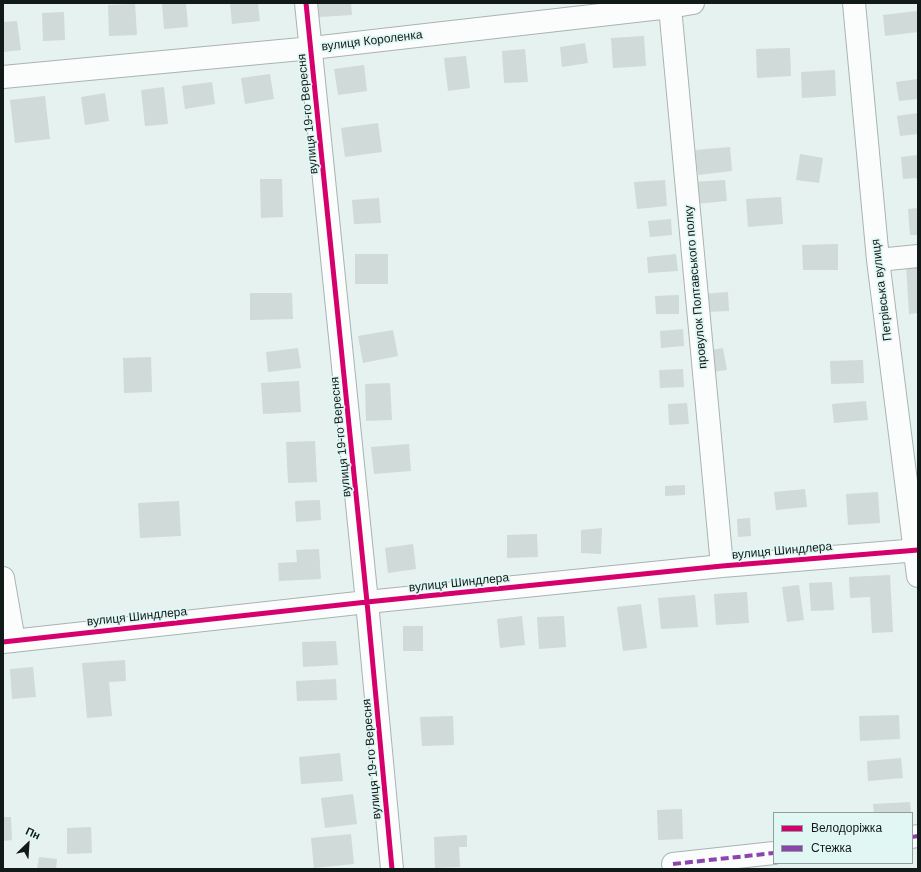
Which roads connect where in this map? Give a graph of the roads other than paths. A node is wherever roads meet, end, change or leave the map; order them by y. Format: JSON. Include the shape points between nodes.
{"nodes":[{"id":1,"x":306,"y":3,"type":"edge"},
{"id":2,"x":854,"y":3,"type":"edge"},
{"id":3,"x":683,"y":4,"type":"edge"},
{"id":4,"x":312,"y":48,"type":"junction"},
{"id":5,"x":3,"y":77,"type":"edge"},
{"id":6,"x":918,"y":256,"type":"edge"},
{"id":7,"x":878,"y":260,"type":"junction"},
{"id":8,"x":917,"y":550,"type":"edge"},
{"id":9,"x":722,"y":566,"type":"junction"},
{"id":10,"x":918,"y":576,"type":"edge"},
{"id":11,"x":3,"y":578,"type":"edge"},
{"id":12,"x":367,"y":602,"type":"junction"},
{"id":13,"x":9,"y":642,"type":"edge"},
{"id":14,"x":773,"y":853,"type":"edge"},
{"id":15,"x":673,"y":864,"type":"dead end"},
{"id":16,"x":392,"y":869,"type":"edge"}],
"edges":[{"from":1,"to":4,"type":"street","name":"вулиця 19-го Вересня"},
{"from":2,"to":7,"type":"street","name":"Петрівська вулиця"},
{"from":3,"to":4,"type":"street","name":"вулиця Короленка"},
{"from":3,"to":9,"type":"street","name":"провулок Полтавського полку"},
{"from":4,"to":5,"type":"street","name":"вулиця Короленка"},
{"from":4,"to":12,"type":"street","name":"вулиця 19-го Вересня"},
{"from":6,"to":7,"type":"street"},
{"from":7,"to":8,"type":"street","name":"Петрівська вулиця"},
{"from":8,"to":9,"type":"street","name":"вулиця Шиндлера"},
{"from":8,"to":10,"type":"street","name":"Петрівська вулиця"},
{"from":9,"to":12,"type":"street","name":"вулиця Шиндлера"},
{"from":11,"to":13,"type":"street"},
{"from":12,"to":13,"type":"street","name":"вулиця Шиндлера"},
{"from":12,"to":16,"type":"street","name":"вулиця 19-го Вересня"},
{"from":14,"to":15,"type":"street"}]}
